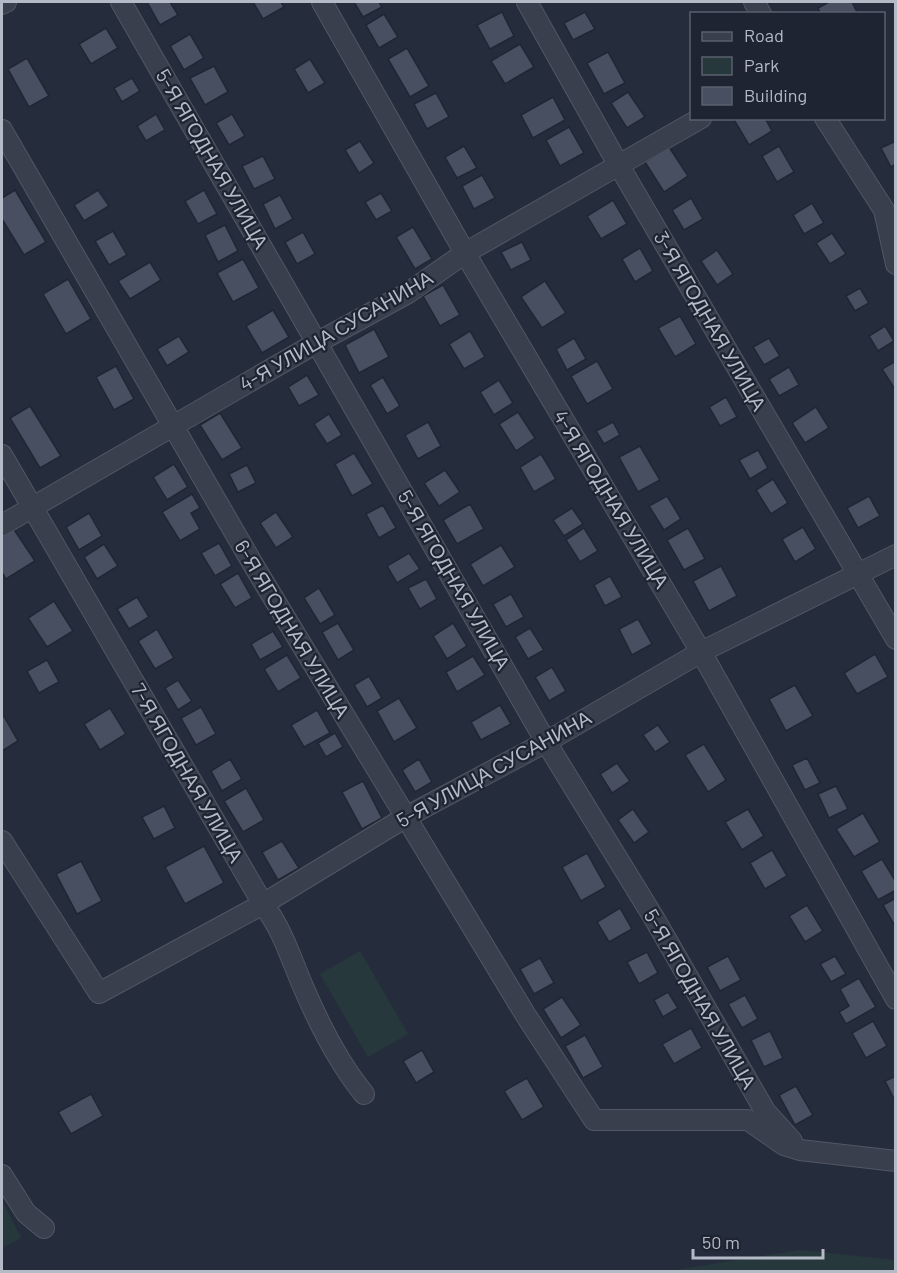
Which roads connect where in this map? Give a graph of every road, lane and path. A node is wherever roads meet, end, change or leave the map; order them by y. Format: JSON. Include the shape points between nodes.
{"nodes":[{"id":1,"x":6,"y":2,"type":"edge"},
{"id":2,"x":121,"y":2,"type":"edge"},
{"id":3,"x":322,"y":2,"type":"edge"},
{"id":4,"x":527,"y":2,"type":"edge"},
{"id":5,"x":2,"y":4,"type":"edge"},
{"id":6,"x":697,"y":120,"type":"edge"},
{"id":7,"x":826,"y":120,"type":"edge"},
{"id":8,"x":2,"y":130,"type":"edge"},
{"id":9,"x":618,"y":164,"type":"junction"},
{"id":10,"x":465,"y":253,"type":"junction"},
{"id":11,"x":896,"y":264,"type":"edge"},
{"id":12,"x":318,"y":342,"type":"junction"},
{"id":13,"x":175,"y":425,"type":"junction"},
{"id":14,"x":2,"y":455,"type":"edge"},
{"id":15,"x":33,"y":507,"type":"junction"},
{"id":16,"x":2,"y":525,"type":"edge"},
{"id":17,"x":896,"y":555,"type":"edge"},
{"id":18,"x":858,"y":574,"type":"junction"},
{"id":19,"x":896,"y":639,"type":"edge"},
{"id":20,"x":701,"y":652,"type":"junction"},
{"id":21,"x":546,"y":742,"type":"junction"},
{"id":22,"x":406,"y":817,"type":"junction"},
{"id":23,"x":2,"y":841,"type":"edge"},
{"id":24,"x":263,"y":904,"type":"junction"},
{"id":25,"x":896,"y":999,"type":"edge"},
{"id":26,"x":364,"y":1094,"type":"dead end"},
{"id":27,"x":800,"y":1150,"type":"junction"},
{"id":28,"x":896,"y":1161,"type":"edge"},
{"id":29,"x":2,"y":1175,"type":"edge"},
{"id":30,"x":44,"y":1228,"type":"dead end"}],
"edges":[{"from":1,"to":5,"type":"street"},
{"from":2,"to":12,"type":"street","name":"5-Я ЯГОДНАЯ УЛИЦА"},
{"from":3,"to":10,"type":"street","name":"4-Я ЯГОДНАЯ УЛИЦА"},
{"from":4,"to":9,"type":"street","name":"3-Я ЯГОДНАЯ УЛИЦА"},
{"from":6,"to":9,"type":"street","name":"4-Я УЛИЦА СУСАНИНА"},
{"from":7,"to":11,"type":"street","via":[[884,210]]},
{"from":8,"to":13,"type":"street","name":"6-Я ЯГОДНАЯ УЛИЦА"},
{"from":9,"to":10,"type":"street","name":"4-Я УЛИЦА СУСАНИНА"},
{"from":9,"to":18,"type":"street","name":"3-Я ЯГОДНАЯ УЛИЦА"},
{"from":10,"to":12,"type":"street","name":"4-Я УЛИЦА СУСАНИНА","via":[[408,293]]},
{"from":10,"to":20,"type":"street","name":"4-Я ЯГОДНАЯ УЛИЦА"},
{"from":12,"to":13,"type":"street","name":"4-Я УЛИЦА СУСАНИНА"},
{"from":12,"to":21,"type":"street","name":"5-Я ЯГОДНАЯ УЛИЦА"},
{"from":13,"to":15,"type":"street","name":"4-Я УЛИЦА СУСАНИНА"},
{"from":13,"to":22,"type":"street","name":"6-Я ЯГОДНАЯ УЛИЦА","via":[[254,566]]},
{"from":14,"to":15,"type":"street","name":"7-Я ЯГОДНАЯ УЛИЦА"},
{"from":15,"to":16,"type":"street","name":"4-Я УЛИЦА СУСАНИНА"},
{"from":15,"to":24,"type":"street","name":"7-Я ЯГОДНАЯ УЛИЦА"},
{"from":17,"to":18,"type":"street","name":"5-Я УЛИЦА СУСАНИНА"},
{"from":18,"to":19,"type":"street","name":"3-Я ЯГОДНАЯ УЛИЦА"},
{"from":18,"to":20,"type":"street","name":"5-Я УЛИЦА СУСАНИНА"},
{"from":20,"to":21,"type":"street","name":"5-Я УЛИЦА СУСАНИНА"},
{"from":20,"to":25,"type":"street","name":"4-Я ЯГОДНАЯ УЛИЦА"},
{"from":21,"to":22,"type":"street","name":"5-Я УЛИЦА СУСАНИНА"},
{"from":21,"to":27,"type":"street","name":"5-Я ЯГОДНАЯ УЛИЦА","via":[[654,918],[765,1111]]},
{"from":22,"to":24,"type":"street","name":"5-Я УЛИЦА СУСАНИНА"},
{"from":22,"to":27,"type":"street","name":"6-Я ЯГОДНАЯ УЛИЦА","via":[[594,1120],[747,1120],[784,1145]]},
{"from":23,"to":24,"type":"street","name":"5-Я УЛИЦА СУСАНИНА","via":[[99,993]]},
{"from":24,"to":26,"type":"street","name":"7-Я ЯГОДНАЯ УЛИЦА","via":[[278,924],[345,1071]]},
{"from":27,"to":28,"type":"street"},
{"from":29,"to":30,"type":"street","via":[[26,1213]]}]}
